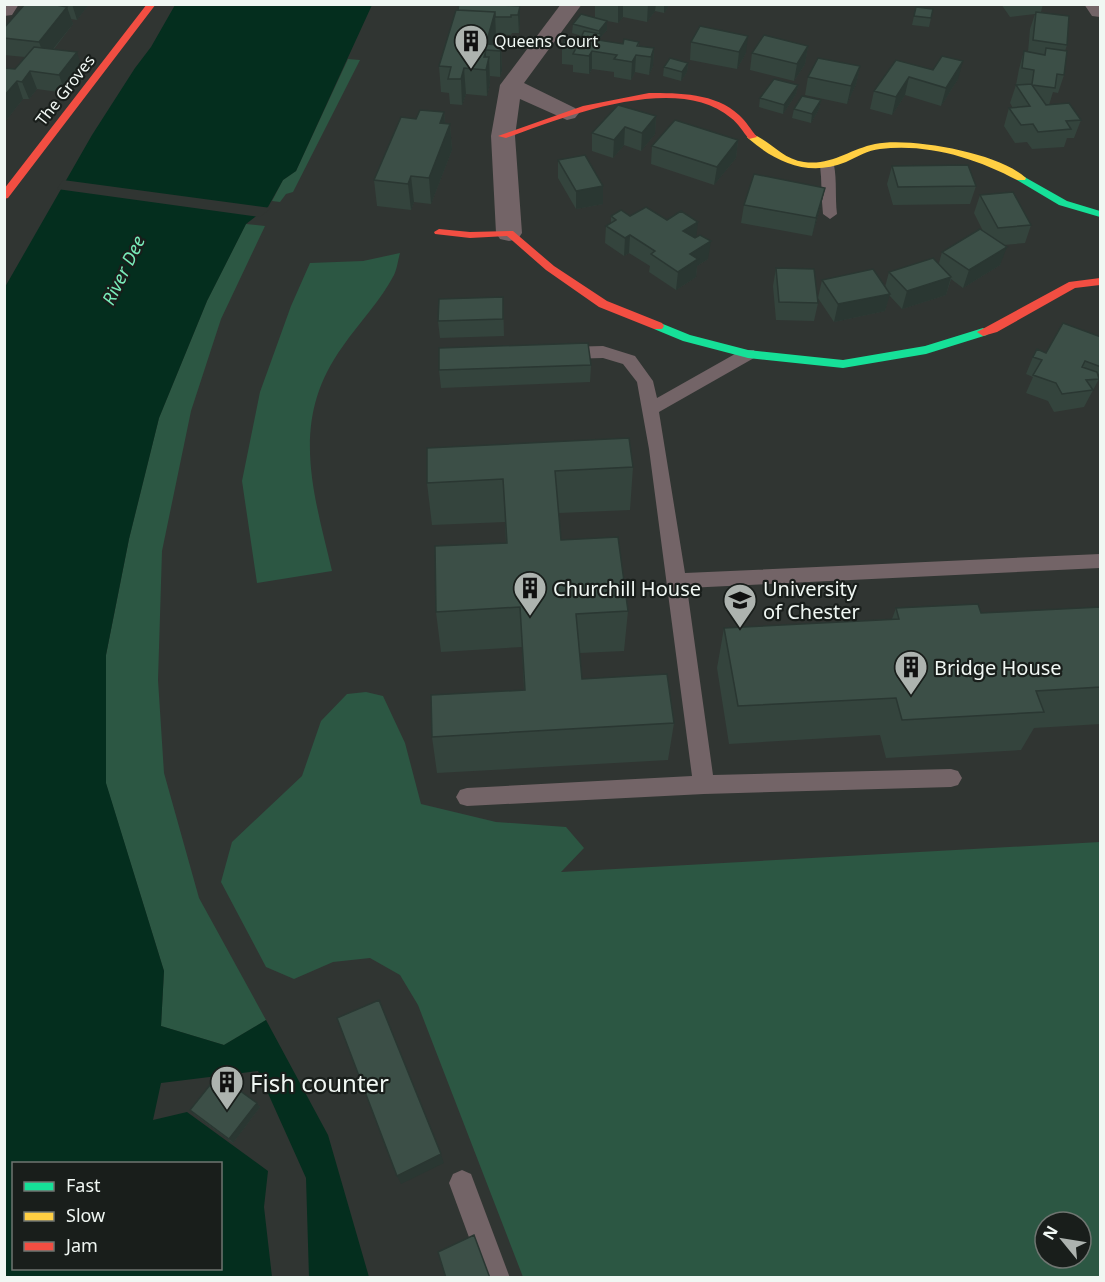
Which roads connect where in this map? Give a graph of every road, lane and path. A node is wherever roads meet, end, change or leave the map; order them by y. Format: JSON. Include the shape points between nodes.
{"nodes":[{"id":1,"x":9,"y":4,"type":"edge"},
{"id":2,"x":152,"y":4,"type":"edge"},
{"id":3,"x":572,"y":4,"type":"edge"},
{"id":4,"x":1094,"y":4,"type":"edge"},
{"id":5,"x":4,"y":10,"type":"edge"},
{"id":6,"x":1101,"y":11,"type":"edge"},
{"id":7,"x":512,"y":85,"type":"junction"},
{"id":8,"x":567,"y":113,"type":"junction"},
{"id":9,"x":503,"y":136,"type":"junction"},
{"id":10,"x":827,"y":165,"type":"junction"},
{"id":11,"x":4,"y":196,"type":"edge"},
{"id":12,"x":830,"y":214,"type":"dead end"},
{"id":13,"x":1101,"y":214,"type":"edge"},
{"id":14,"x":439,"y":232,"type":"dead end"},
{"id":15,"x":509,"y":233,"type":"junction"},
{"id":16,"x":1101,"y":282,"type":"edge"},
{"id":17,"x":545,"y":353,"type":"edge"},
{"id":18,"x":748,"y":354,"type":"junction"},
{"id":19,"x":650,"y":410,"type":"junction"},
{"id":20,"x":1101,"y":561,"type":"edge"},
{"id":21,"x":677,"y":581,"type":"junction"},
{"id":22,"x":951,"y":778,"type":"dead end"},
{"id":23,"x":704,"y":785,"type":"junction"},
{"id":24,"x":467,"y":797,"type":"dead end"},
{"id":25,"x":462,"y":1183,"type":"dead end"},
{"id":26,"x":497,"y":1278,"type":"edge"}],
"edges":[{"from":1,"to":5,"type":"street"},
{"from":2,"to":11,"type":"street","name":"The Groves"},
{"from":3,"to":7,"type":"street"},
{"from":4,"to":6,"type":"street"},
{"from":7,"to":8,"type":"street"},
{"from":7,"to":9,"type":"street"},
{"from":8,"to":9,"type":"street"},
{"from":8,"to":10,"type":"street","via":[[645,97],[686,97],[732,113],[760,146],[781,158],[805,166]]},
{"from":9,"to":15,"type":"street"},
{"from":10,"to":12,"type":"lane"},
{"from":10,"to":13,"type":"street","via":[[875,146],[932,148],[985,162],[1069,205]]},
{"from":14,"to":15,"type":"street"},
{"from":15,"to":18,"type":"street","via":[[550,268],[603,304],[687,338]]},
{"from":16,"to":18,"type":"street","via":[[1072,285],[993,328],[926,350],[843,364]]},
{"from":17,"to":19,"type":"lane","via":[[603,352],[629,360],[645,381]]},
{"from":18,"to":19,"type":"lane"},
{"from":19,"to":21,"type":"lane"},
{"from":20,"to":21,"type":"lane"},
{"from":21,"to":23,"type":"lane"},
{"from":22,"to":23,"type":"lane"},
{"from":23,"to":24,"type":"lane"},
{"from":25,"to":26,"type":"lane"}]}
